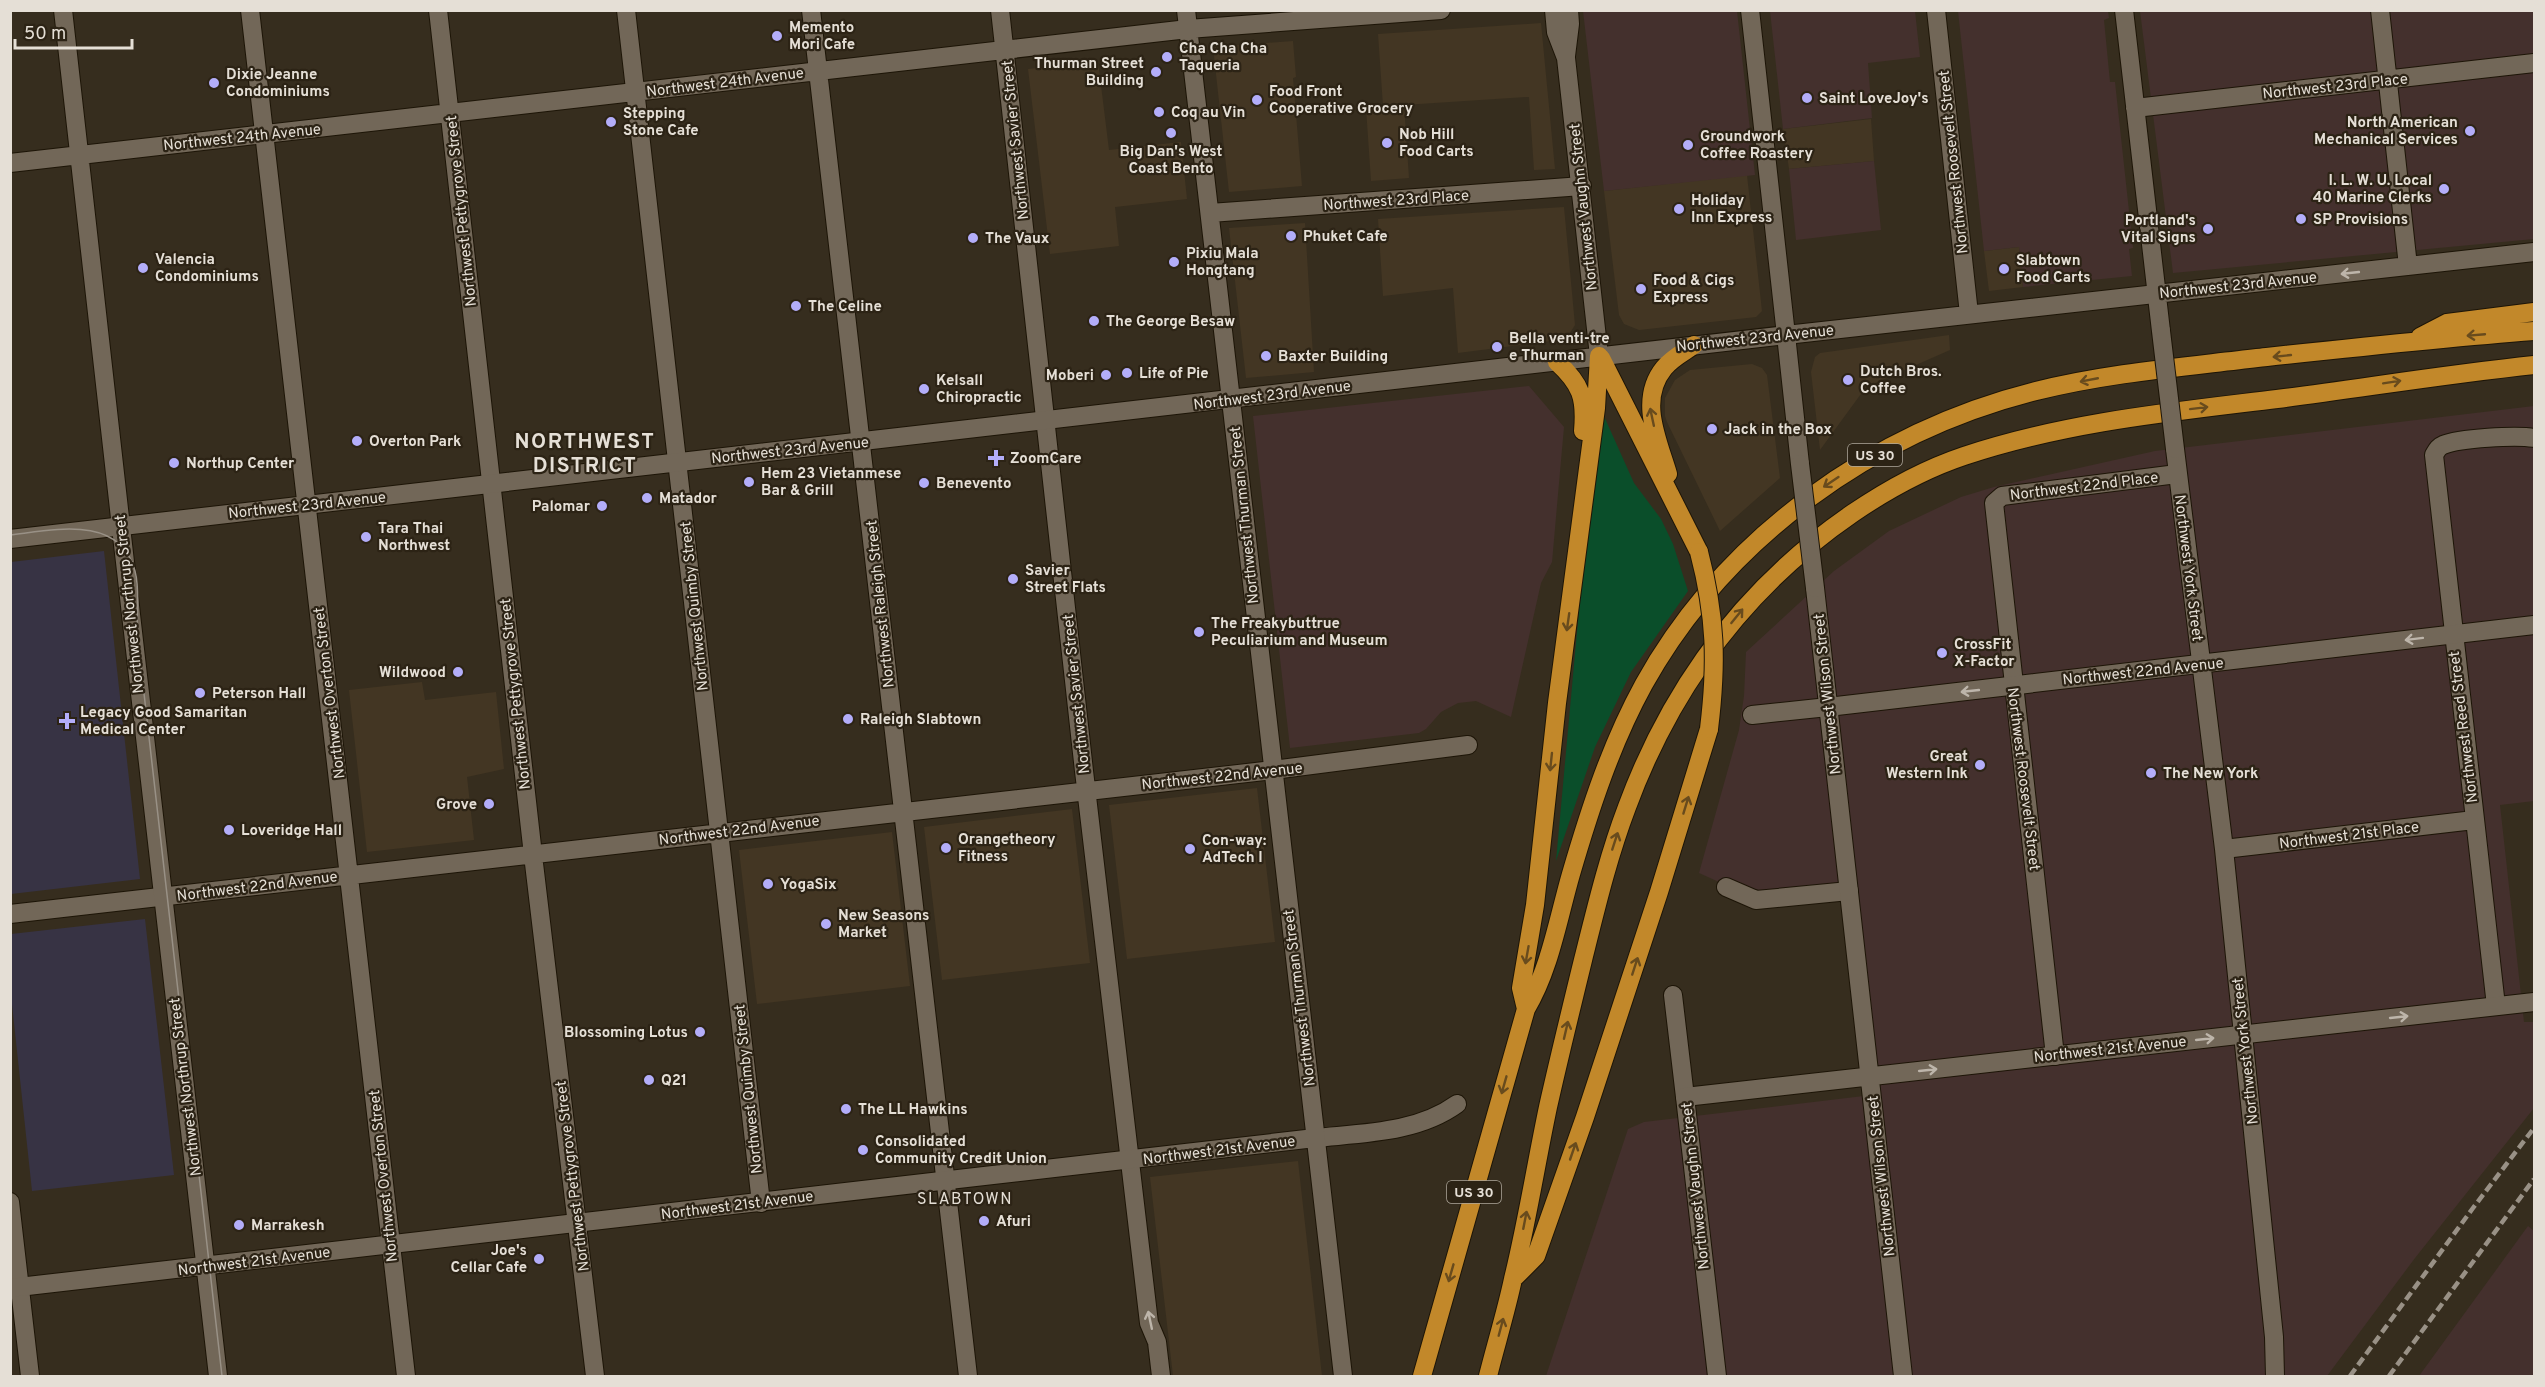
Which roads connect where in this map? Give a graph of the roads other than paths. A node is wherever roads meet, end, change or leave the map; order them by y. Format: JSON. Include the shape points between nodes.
{"nodes":[{"id":1,"x":63,"y":10,"type":"edge"},
{"id":2,"x":250,"y":10,"type":"edge"},
{"id":3,"x":438,"y":10,"type":"edge"},
{"id":4,"x":626,"y":10,"type":"edge"},
{"id":5,"x":811,"y":10,"type":"edge"},
{"id":6,"x":1000,"y":10,"type":"edge"},
{"id":7,"x":1186,"y":10,"type":"edge"},
{"id":8,"x":1441,"y":10,"type":"edge"},
{"id":9,"x":1554,"y":10,"type":"edge"},
{"id":10,"x":1569,"y":10,"type":"edge"},
{"id":11,"x":1750,"y":10,"type":"edge"},
{"id":12,"x":1936,"y":10,"type":"edge"},
{"id":13,"x":2124,"y":10,"type":"edge"},
{"id":14,"x":2380,"y":10,"type":"edge"},
{"id":15,"x":1188,"y":29,"type":"junction"},
{"id":16,"x":1005,"y":51,"type":"junction"},
{"id":17,"x":1566,"y":58,"type":"junction"},
{"id":18,"x":2535,"y":63,"type":"edge"},
{"id":19,"x":818,"y":71,"type":"junction"},
{"id":20,"x":2387,"y":80,"type":"junction"},
{"id":21,"x":635,"y":92,"type":"junction"},
{"id":22,"x":2135,"y":108,"type":"junction"},
{"id":23,"x":450,"y":113,"type":"junction"},
{"id":24,"x":263,"y":135,"type":"junction"},
{"id":25,"x":79,"y":155,"type":"junction"},
{"id":26,"x":10,"y":163,"type":"edge"},
{"id":27,"x":1582,"y":186,"type":"junction"},
{"id":28,"x":1210,"y":213,"type":"junction"},
{"id":29,"x":2535,"y":252,"type":"edge"},
{"id":30,"x":2408,"y":266,"type":"junction"},
{"id":31,"x":2156,"y":294,"type":"junction"},
{"id":32,"x":2535,"y":312,"type":"edge"},
{"id":33,"x":1969,"y":314,"type":"junction"},
{"id":34,"x":2535,"y":331,"type":"edge"},
{"id":35,"x":1786,"y":335,"type":"junction"},
{"id":36,"x":2413,"y":341,"type":"junction"},
{"id":37,"x":1694,"y":345,"type":"junction"},
{"id":38,"x":1599,"y":356,"type":"junction"},
{"id":39,"x":1557,"y":362,"type":"junction"},
{"id":40,"x":2535,"y":364,"type":"edge"},
{"id":41,"x":1231,"y":400,"type":"junction"},
{"id":42,"x":1046,"y":421,"type":"junction"},
{"id":43,"x":2535,"y":438,"type":"edge"},
{"id":44,"x":862,"y":442,"type":"junction"},
{"id":45,"x":678,"y":463,"type":"junction"},
{"id":46,"x":2177,"y":474,"type":"junction"},
{"id":47,"x":492,"y":485,"type":"junction"},
{"id":48,"x":1994,"y":503,"type":"joint"},
{"id":49,"x":307,"y":506,"type":"junction"},
{"id":50,"x":1680,"y":513,"type":"junction"},
{"id":51,"x":121,"y":527,"type":"junction"},
{"id":52,"x":10,"y":539,"type":"edge"},
{"id":53,"x":1574,"y":584,"type":"junction"},
{"id":54,"x":2535,"y":626,"type":"edge"},
{"id":55,"x":2453,"y":635,"type":"junction"},
{"id":56,"x":2201,"y":664,"type":"junction"},
{"id":57,"x":2013,"y":686,"type":"junction"},
{"id":58,"x":1828,"y":707,"type":"junction"},
{"id":59,"x":1752,"y":715,"type":"dead end"},
{"id":60,"x":1468,"y":745,"type":"dead end"},
{"id":61,"x":1273,"y":770,"type":"junction"},
{"id":62,"x":1087,"y":791,"type":"junction"},
{"id":63,"x":903,"y":812,"type":"junction"},
{"id":64,"x":2474,"y":820,"type":"junction"},
{"id":65,"x":719,"y":832,"type":"junction"},
{"id":66,"x":2224,"y":849,"type":"junction"},
{"id":67,"x":533,"y":855,"type":"junction"},
{"id":68,"x":350,"y":875,"type":"junction"},
{"id":69,"x":1726,"y":887,"type":"dead end"},
{"id":70,"x":1848,"y":891,"type":"junction"},
{"id":71,"x":162,"y":897,"type":"junction"},
{"id":72,"x":10,"y":914,"type":"edge"},
{"id":73,"x":1673,"y":995,"type":"dead end"},
{"id":74,"x":2535,"y":1002,"type":"edge"},
{"id":75,"x":2496,"y":1006,"type":"junction"},
{"id":76,"x":1526,"y":1008,"type":"junction"},
{"id":77,"x":2243,"y":1034,"type":"junction"},
{"id":78,"x":2055,"y":1056,"type":"junction"},
{"id":79,"x":1870,"y":1076,"type":"junction"},
{"id":80,"x":1685,"y":1097,"type":"junction"},
{"id":81,"x":1457,"y":1104,"type":"dead end"},
{"id":82,"x":1315,"y":1138,"type":"junction"},
{"id":83,"x":1131,"y":1161,"type":"junction"},
{"id":84,"x":945,"y":1182,"type":"junction"},
{"id":85,"x":10,"y":1202,"type":"edge"},
{"id":86,"x":761,"y":1203,"type":"junction"},
{"id":87,"x":578,"y":1223,"type":"junction"},
{"id":88,"x":391,"y":1245,"type":"junction"},
{"id":89,"x":206,"y":1266,"type":"junction"},
{"id":90,"x":1514,"y":1278,"type":"junction"},
{"id":91,"x":15,"y":1288,"type":"edge"},
{"id":92,"x":30,"y":1377,"type":"edge"},
{"id":93,"x":218,"y":1377,"type":"edge"},
{"id":94,"x":406,"y":1377,"type":"edge"},
{"id":95,"x":595,"y":1377,"type":"edge"},
{"id":96,"x":968,"y":1377,"type":"edge"},
{"id":97,"x":1161,"y":1377,"type":"edge"},
{"id":98,"x":1343,"y":1377,"type":"edge"},
{"id":99,"x":1422,"y":1377,"type":"edge"},
{"id":100,"x":1488,"y":1377,"type":"edge"},
{"id":101,"x":1717,"y":1377,"type":"edge"},
{"id":102,"x":1904,"y":1377,"type":"edge"},
{"id":103,"x":2275,"y":1377,"type":"edge"}],
"edges":[{"from":1,"to":25,"type":"street","name":"Northwest Northrup Street"},
{"from":2,"to":24,"type":"street","name":"Northwest Overton Street"},
{"from":3,"to":23,"type":"street","name":"Northwest Pettygrove Street"},
{"from":4,"to":21,"type":"street","name":"Northwest Quimby Street"},
{"from":5,"to":19,"type":"street","name":"Northwest Raleigh Street"},
{"from":6,"to":16,"type":"street","name":"Northwest Savier Street"},
{"from":7,"to":15,"type":"street","name":"Northwest Thurman Street"},
{"from":8,"to":15,"type":"street","name":"Northwest 24th Avenue"},
{"from":9,"to":17,"type":"street","name":"Northwest Vaughn Street","via":[[1556,32]]},
{"from":10,"to":17,"type":"street","name":"Northwest Vaughn Street"},
{"from":11,"to":35,"type":"street","name":"Northwest Wilson Street"},
{"from":12,"to":33,"type":"street","name":"Northwest Roosevelt Street"},
{"from":13,"to":22,"type":"street","name":"Northwest York Street"},
{"from":14,"to":20,"type":"street"},
{"from":15,"to":16,"type":"street","name":"Northwest 24th Avenue"},
{"from":15,"to":28,"type":"street","name":"Northwest Thurman Street"},
{"from":16,"to":19,"type":"street","name":"Northwest 24th Avenue"},
{"from":16,"to":42,"type":"street","name":"Northwest Savier Street"},
{"from":17,"to":27,"type":"street","name":"Northwest Vaughn Street"},
{"from":18,"to":20,"type":"street","name":"Northwest 23rd Place"},
{"from":19,"to":21,"type":"street","name":"Northwest 24th Avenue"},
{"from":19,"to":44,"type":"street","name":"Northwest Raleigh Street"},
{"from":20,"to":22,"type":"street","name":"Northwest 23rd Place"},
{"from":20,"to":30,"type":"street"},
{"from":21,"to":23,"type":"street","name":"Northwest 24th Avenue"},
{"from":21,"to":45,"type":"street","name":"Northwest Quimby Street"},
{"from":22,"to":31,"type":"street","name":"Northwest York Street"},
{"from":23,"to":24,"type":"street","name":"Northwest 24th Avenue"},
{"from":23,"to":47,"type":"street","name":"Northwest Pettygrove Street"},
{"from":24,"to":25,"type":"street","name":"Northwest 24th Avenue"},
{"from":24,"to":49,"type":"street","name":"Northwest Overton Street"},
{"from":25,"to":26,"type":"street","name":"Northwest 24th Avenue"},
{"from":25,"to":51,"type":"street","name":"Northwest Northrup Street"},
{"from":27,"to":28,"type":"street","name":"Northwest 23rd Place"},
{"from":27,"to":38,"type":"street","name":"Northwest Vaughn Street"},
{"from":28,"to":41,"type":"street","name":"Northwest Thurman Street"},
{"from":29,"to":30,"type":"street","name":"Northwest 23rd Avenue"},
{"from":30,"to":31,"type":"street","name":"Northwest 23rd Avenue","one_way":true},
{"from":31,"to":33,"type":"street","name":"Northwest 23rd Avenue"},
{"from":31,"to":46,"type":"street","name":"Northwest York Street","bridge":true},
{"from":32,"to":36,"type":"highway","via":[[2447,323]]},
{"from":33,"to":35,"type":"street","name":"Northwest 23rd Avenue"},
{"from":34,"to":36,"type":"highway","number":"US 30","one_way":true},
{"from":35,"to":37,"type":"street","name":"Northwest 23rd Avenue"},
{"from":35,"to":58,"type":"street","name":"Northwest Wilson Street","bridge":true},
{"from":36,"to":76,"type":"highway","number":"US 30","one_way":true,"via":[[2109,376],[2035,391],[1918,433],[1816,493],[1751,546],[1712,589],[1645,683],[1605,771],[1539,987]]},
{"from":37,"to":38,"type":"street","name":"Northwest 23rd Avenue"},
{"from":50,"to":37,"type":"highway","one_way":true,"via":[[1650,411],[1651,395],[1664,367]]},
{"from":38,"to":39,"type":"street","name":"Northwest 23rd Avenue"},
{"from":38,"to":50,"type":"highway"},
{"from":38,"to":53,"type":"highway"},
{"from":39,"to":41,"type":"street","name":"Northwest 23rd Avenue"},
{"from":39,"to":53,"type":"highway","via":[[1579,386],[1584,407],[1574,514]]},
{"from":90,"to":40,"type":"highway","number":"US 30","one_way":true,"via":[[1570,1013],[1626,808],[1665,719],[1691,676],[1744,607],[1781,568],[1827,531],[1899,485],[1936,466],[2019,440],[2120,418]]},
{"from":41,"to":42,"type":"street","name":"Northwest 23rd Avenue"},
{"from":41,"to":61,"type":"street","name":"Northwest Thurman Street"},
{"from":42,"to":44,"type":"street","name":"Northwest 23rd Avenue"},
{"from":42,"to":62,"type":"street","name":"Northwest Savier Street"},
{"from":43,"to":55,"type":"street","name":"Northwest Reed Street","via":[[2513,436],[2448,443],[2438,448],[2434,463]]},
{"from":44,"to":45,"type":"street","name":"Northwest 23rd Avenue"},
{"from":44,"to":63,"type":"street","name":"Northwest Raleigh Street"},
{"from":45,"to":47,"type":"street","name":"Northwest 23rd Avenue"},
{"from":45,"to":65,"type":"street","name":"Northwest Quimby Street"},
{"from":46,"to":48,"type":"street","name":"Northwest 22nd Place","via":[[2002,496]]},
{"from":46,"to":56,"type":"street","name":"Northwest York Street"},
{"from":47,"to":49,"type":"street","name":"Northwest 23rd Avenue"},
{"from":47,"to":67,"type":"street","name":"Northwest Pettygrove Street"},
{"from":48,"to":57,"type":"street","name":"Northwest Roosevelt Street"},
{"from":49,"to":51,"type":"street","name":"Northwest 23rd Avenue"},
{"from":49,"to":68,"type":"street","name":"Northwest Overton Street"},
{"from":90,"to":50,"type":"highway","one_way":true,"bridge":true,"via":[[1536,1257],[1709,729],[1715,675],[1711,605],[1699,552]]},
{"from":51,"to":52,"type":"street","name":"Northwest 23rd Avenue"},
{"from":51,"to":71,"type":"street","name":"Northwest Northrup Street"},
{"from":53,"to":76,"type":"highway","one_way":true,"via":[[1535,905],[1521,988]]},
{"from":54,"to":55,"type":"street","name":"Northwest 22nd Avenue"},
{"from":55,"to":56,"type":"street","name":"Northwest 22nd Avenue","one_way":true},
{"from":55,"to":64,"type":"street","name":"Northwest Reed Street"},
{"from":56,"to":57,"type":"street","name":"Northwest 22nd Avenue"},
{"from":56,"to":66,"type":"street","name":"Northwest York Street"},
{"from":57,"to":58,"type":"street","name":"Northwest 22nd Avenue","one_way":true},
{"from":57,"to":78,"type":"street","name":"Northwest Roosevelt Street"},
{"from":58,"to":59,"type":"street","name":"Northwest 22nd Avenue"},
{"from":58,"to":70,"type":"street","name":"Northwest Wilson Street"},
{"from":60,"to":61,"type":"street","name":"Northwest 22nd Avenue"},
{"from":61,"to":62,"type":"street","name":"Northwest 22nd Avenue"},
{"from":61,"to":82,"type":"street","name":"Northwest Thurman Street"},
{"from":62,"to":63,"type":"street","name":"Northwest 22nd Avenue"},
{"from":62,"to":83,"type":"street","name":"Northwest Savier Street"},
{"from":63,"to":65,"type":"street","name":"Northwest 22nd Avenue"},
{"from":63,"to":84,"type":"street","name":"Northwest Raleigh Street"},
{"from":64,"to":66,"type":"street","name":"Northwest 21st Place"},
{"from":64,"to":75,"type":"street","name":"Northwest Reed Street"},
{"from":65,"to":67,"type":"street","name":"Northwest 22nd Avenue"},
{"from":65,"to":86,"type":"street","name":"Northwest Quimby Street"},
{"from":66,"to":77,"type":"street","name":"Northwest York Street"},
{"from":67,"to":68,"type":"street","name":"Northwest 22nd Avenue"},
{"from":67,"to":87,"type":"street","name":"Northwest Pettygrove Street"},
{"from":68,"to":71,"type":"street","name":"Northwest 22nd Avenue"},
{"from":68,"to":88,"type":"street","name":"Northwest Overton Street"},
{"from":69,"to":70,"type":"street","via":[[1756,900]]},
{"from":70,"to":79,"type":"street","name":"Northwest Wilson Street"},
{"from":71,"to":72,"type":"street","name":"Northwest 22nd Avenue"},
{"from":71,"to":89,"type":"street","name":"Northwest Northrup Street"},
{"from":73,"to":80,"type":"street","name":"Northwest Vaughn Street"},
{"from":74,"to":75,"type":"street","name":"Northwest 21st Avenue"},
{"from":77,"to":75,"type":"street","name":"Northwest 21st Avenue","one_way":true},
{"from":76,"to":99,"type":"highway","number":"US 30","one_way":true},
{"from":78,"to":77,"type":"street","name":"Northwest 21st Avenue","one_way":true},
{"from":77,"to":103,"type":"street","name":"Northwest York Street"},
{"from":79,"to":78,"type":"street","name":"Northwest 21st Avenue","one_way":true},
{"from":79,"to":80,"type":"street","name":"Northwest 21st Avenue"},
{"from":79,"to":102,"type":"street","name":"Northwest Wilson Street"},
{"from":80,"to":101,"type":"street","name":"Northwest Vaughn Street"},
{"from":81,"to":82,"type":"street","name":"Northwest 21st Avenue","via":[[1431,1119],[1403,1127]]},
{"from":82,"to":83,"type":"street","name":"Northwest 21st Avenue"},
{"from":82,"to":98,"type":"street","name":"Northwest Thurman Street"},
{"from":83,"to":84,"type":"street","name":"Northwest 21st Avenue"},
{"from":97,"to":83,"type":"street","name":"Northwest Savier Street","one_way":true,"via":[[1157,1342],[1149,1323]]},
{"from":84,"to":86,"type":"street","name":"Northwest 21st Avenue"},
{"from":84,"to":96,"type":"street","name":"Northwest Raleigh Street"},
{"from":85,"to":91,"type":"street"},
{"from":86,"to":87,"type":"street","name":"Northwest 21st Avenue"},
{"from":87,"to":88,"type":"street","name":"Northwest 21st Avenue"},
{"from":87,"to":95,"type":"street","name":"Northwest Pettygrove Street"},
{"from":88,"to":89,"type":"street","name":"Northwest 21st Avenue"},
{"from":88,"to":94,"type":"street","name":"Northwest Overton Street"},
{"from":89,"to":91,"type":"street","name":"Northwest 21st Avenue"},
{"from":89,"to":93,"type":"street","name":"Northwest Northrup Street"},
{"from":100,"to":90,"type":"highway","number":"US 30","one_way":true},
{"from":91,"to":92,"type":"street"}]}
